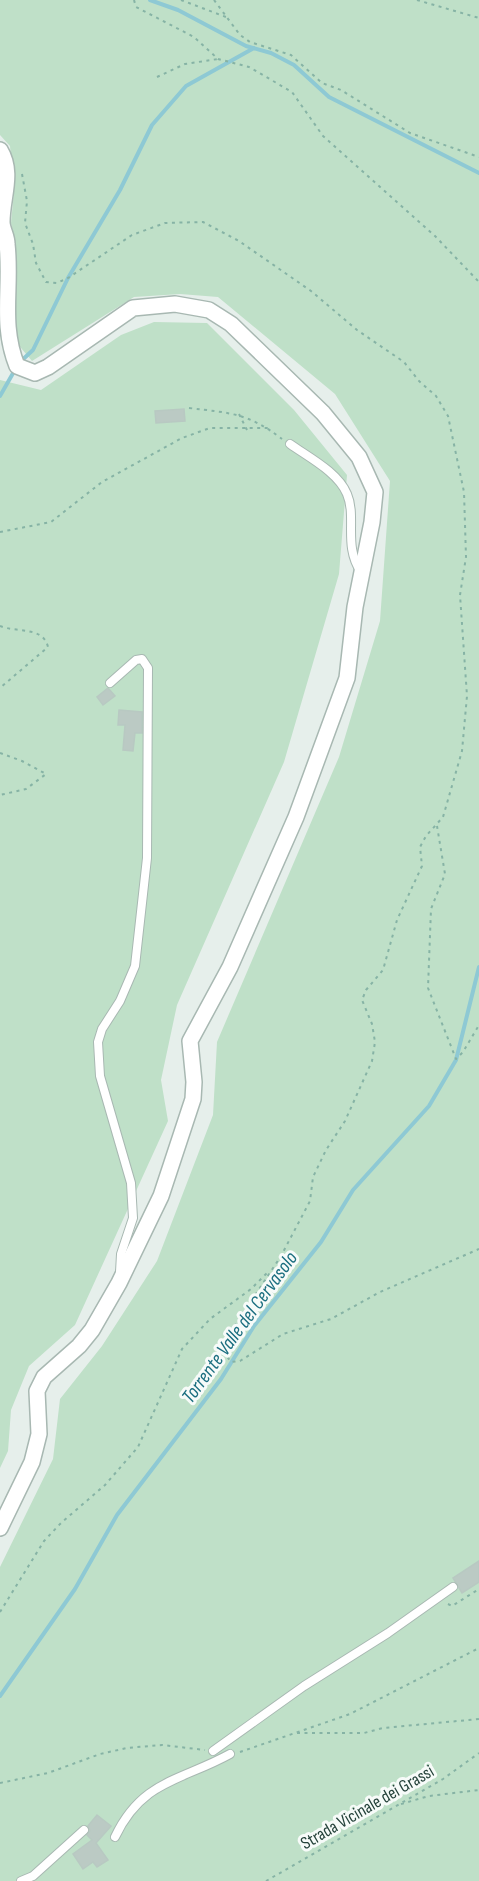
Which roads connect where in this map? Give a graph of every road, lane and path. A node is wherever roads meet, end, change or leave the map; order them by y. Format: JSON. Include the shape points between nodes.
{"nodes":[{"id":1,"x":134,"y":0,"type":"edge"},
{"id":2,"x":182,"y":0,"type":"edge"},
{"id":3,"x":214,"y":0,"type":"edge"},
{"id":4,"x":417,"y":0,"type":"edge"},
{"id":5,"x":227,"y":17,"type":"junction"},
{"id":6,"x":479,"y":18,"type":"edge"},
{"id":7,"x":218,"y":59,"type":"junction"},
{"id":8,"x":157,"y":77,"type":"dead end"},
{"id":9,"x":0,"y":150,"type":"edge"},
{"id":10,"x":479,"y":157,"type":"edge"},
{"id":11,"x":479,"y":282,"type":"edge"},
{"id":12,"x":189,"y":408,"type":"dead end"},
{"id":13,"x":239,"y":414,"type":"junction"},
{"id":14,"x":268,"y":428,"type":"junction"},
{"id":15,"x":247,"y":430,"type":"junction"},
{"id":16,"x":290,"y":444,"type":"joint"},
{"id":17,"x":0,"y":532,"type":"edge"},
{"id":18,"x":362,"y":573,"type":"junction"},
{"id":19,"x":0,"y":626,"type":"edge"},
{"id":20,"x":110,"y":683,"type":"dead end"},
{"id":21,"x":0,"y":688,"type":"edge"},
{"id":22,"x":0,"y":753,"type":"edge"},
{"id":23,"x":0,"y":795,"type":"edge"},
{"id":24,"x":479,"y":1025,"type":"edge"},
{"id":25,"x":479,"y":1249,"type":"edge"},
{"id":26,"x":273,"y":1268,"type":"junction"},
{"id":27,"x":119,"y":1283,"type":"junction"},
{"id":28,"x":0,"y":1528,"type":"edge"},
{"id":29,"x":453,"y":1587,"type":"dead end"},
{"id":30,"x":479,"y":1590,"type":"edge"},
{"id":31,"x":435,"y":1598,"type":"junction"},
{"id":32,"x":0,"y":1612,"type":"edge"},
{"id":33,"x":479,"y":1648,"type":"edge"},
{"id":34,"x":479,"y":1719,"type":"edge"},
{"id":35,"x":296,"y":1732,"type":"junction"},
{"id":36,"x":213,"y":1751,"type":"joint"},
{"id":37,"x":479,"y":1753,"type":"edge"},
{"id":38,"x":230,"y":1754,"type":"joint"},
{"id":39,"x":0,"y":1783,"type":"edge"},
{"id":40,"x":479,"y":1790,"type":"edge"},
{"id":41,"x":398,"y":1804,"type":"junction"},
{"id":42,"x":84,"y":1830,"type":"dead end"},
{"id":43,"x":115,"y":1837,"type":"dead end"},
{"id":44,"x":21,"y":1881,"type":"edge"},
{"id":45,"x":266,"y":1881,"type":"edge"}],
"edges":[{"from":1,"to":7,"type":"path","via":[[136,7],[194,37]]},
{"from":2,"to":5,"type":"path"},
{"from":3,"to":5,"type":"path"},
{"from":4,"to":6,"type":"path"},
{"from":5,"to":10,"type":"path","via":[[250,42],[291,55],[322,83],[341,90],[410,133]]},
{"from":7,"to":8,"type":"path","via":[[185,64]]},
{"from":7,"to":11,"type":"path","via":[[249,67],[292,92],[323,136],[435,236]]},
{"from":9,"to":18,"type":"street","via":[[7,173],[1,223],[8,243],[5,322],[8,346],[17,366],[35,373],[48,367],[133,308],[175,304],[209,310],[231,324],[270,360],[323,412],[359,457],[375,492]]},
{"from":12,"to":13,"type":"path"},
{"from":13,"to":14,"type":"path"},
{"from":13,"to":15,"type":"path"},
{"from":14,"to":15,"type":"path"},
{"from":14,"to":16,"type":"path"},
{"from":15,"to":17,"type":"path","via":[[210,428],[182,438],[102,482],[51,522]]},
{"from":16,"to":18,"type":"lane","via":[[330,474],[347,494],[353,561]]},
{"from":18,"to":27,"type":"street","via":[[347,678],[297,817],[230,967],[190,1041],[193,1099],[161,1196]]},
{"from":19,"to":21,"type":"path","via":[[40,633],[48,647]]},
{"from":20,"to":27,"type":"lane","via":[[136,660],[142,659],[148,668],[147,858],[135,966],[98,1042],[100,1076],[131,1183],[133,1218],[121,1254]]},
{"from":22,"to":23,"type":"path","via":[[46,774],[26,789]]},
{"from":24,"to":26,"type":"path","via":[[456,1059],[429,988],[431,909],[445,874],[437,826],[420,847],[422,866],[397,920],[383,970],[362,1000],[373,1033],[372,1061],[355,1102],[313,1177],[310,1201]]},
{"from":25,"to":26,"type":"path","via":[[380,1292],[331,1319],[283,1334],[240,1361],[231,1362],[224,1352],[230,1333]]},
{"from":26,"to":32,"type":"path","via":[[210,1319],[182,1348],[138,1447],[105,1485],[44,1541]]},
{"from":27,"to":28,"type":"street","via":[[79,1346],[44,1377],[37,1391],[39,1434],[32,1462]]},
{"from":29,"to":31,"type":"lane"},
{"from":30,"to":31,"type":"path","via":[[452,1606]]},
{"from":31,"to":36,"type":"lane"},
{"from":33,"to":35,"type":"path","via":[[350,1714]]},
{"from":34,"to":35,"type":"path","via":[[364,1733]]},
{"from":35,"to":38,"type":"path","via":[[256,1749]]},
{"from":36,"to":39,"type":"path","via":[[162,1745],[127,1748],[48,1773]]},
{"from":37,"to":41,"type":"path","name":"Strada Vicinale dei Grassi"},
{"from":38,"to":43,"type":"lane","via":[[168,1781],[139,1801],[128,1812]]},
{"from":40,"to":41,"type":"path"},
{"from":41,"to":45,"type":"path","name":"Strada Vicinale dei Grassi"},
{"from":42,"to":44,"type":"lane","via":[[33,1876]]}]}
